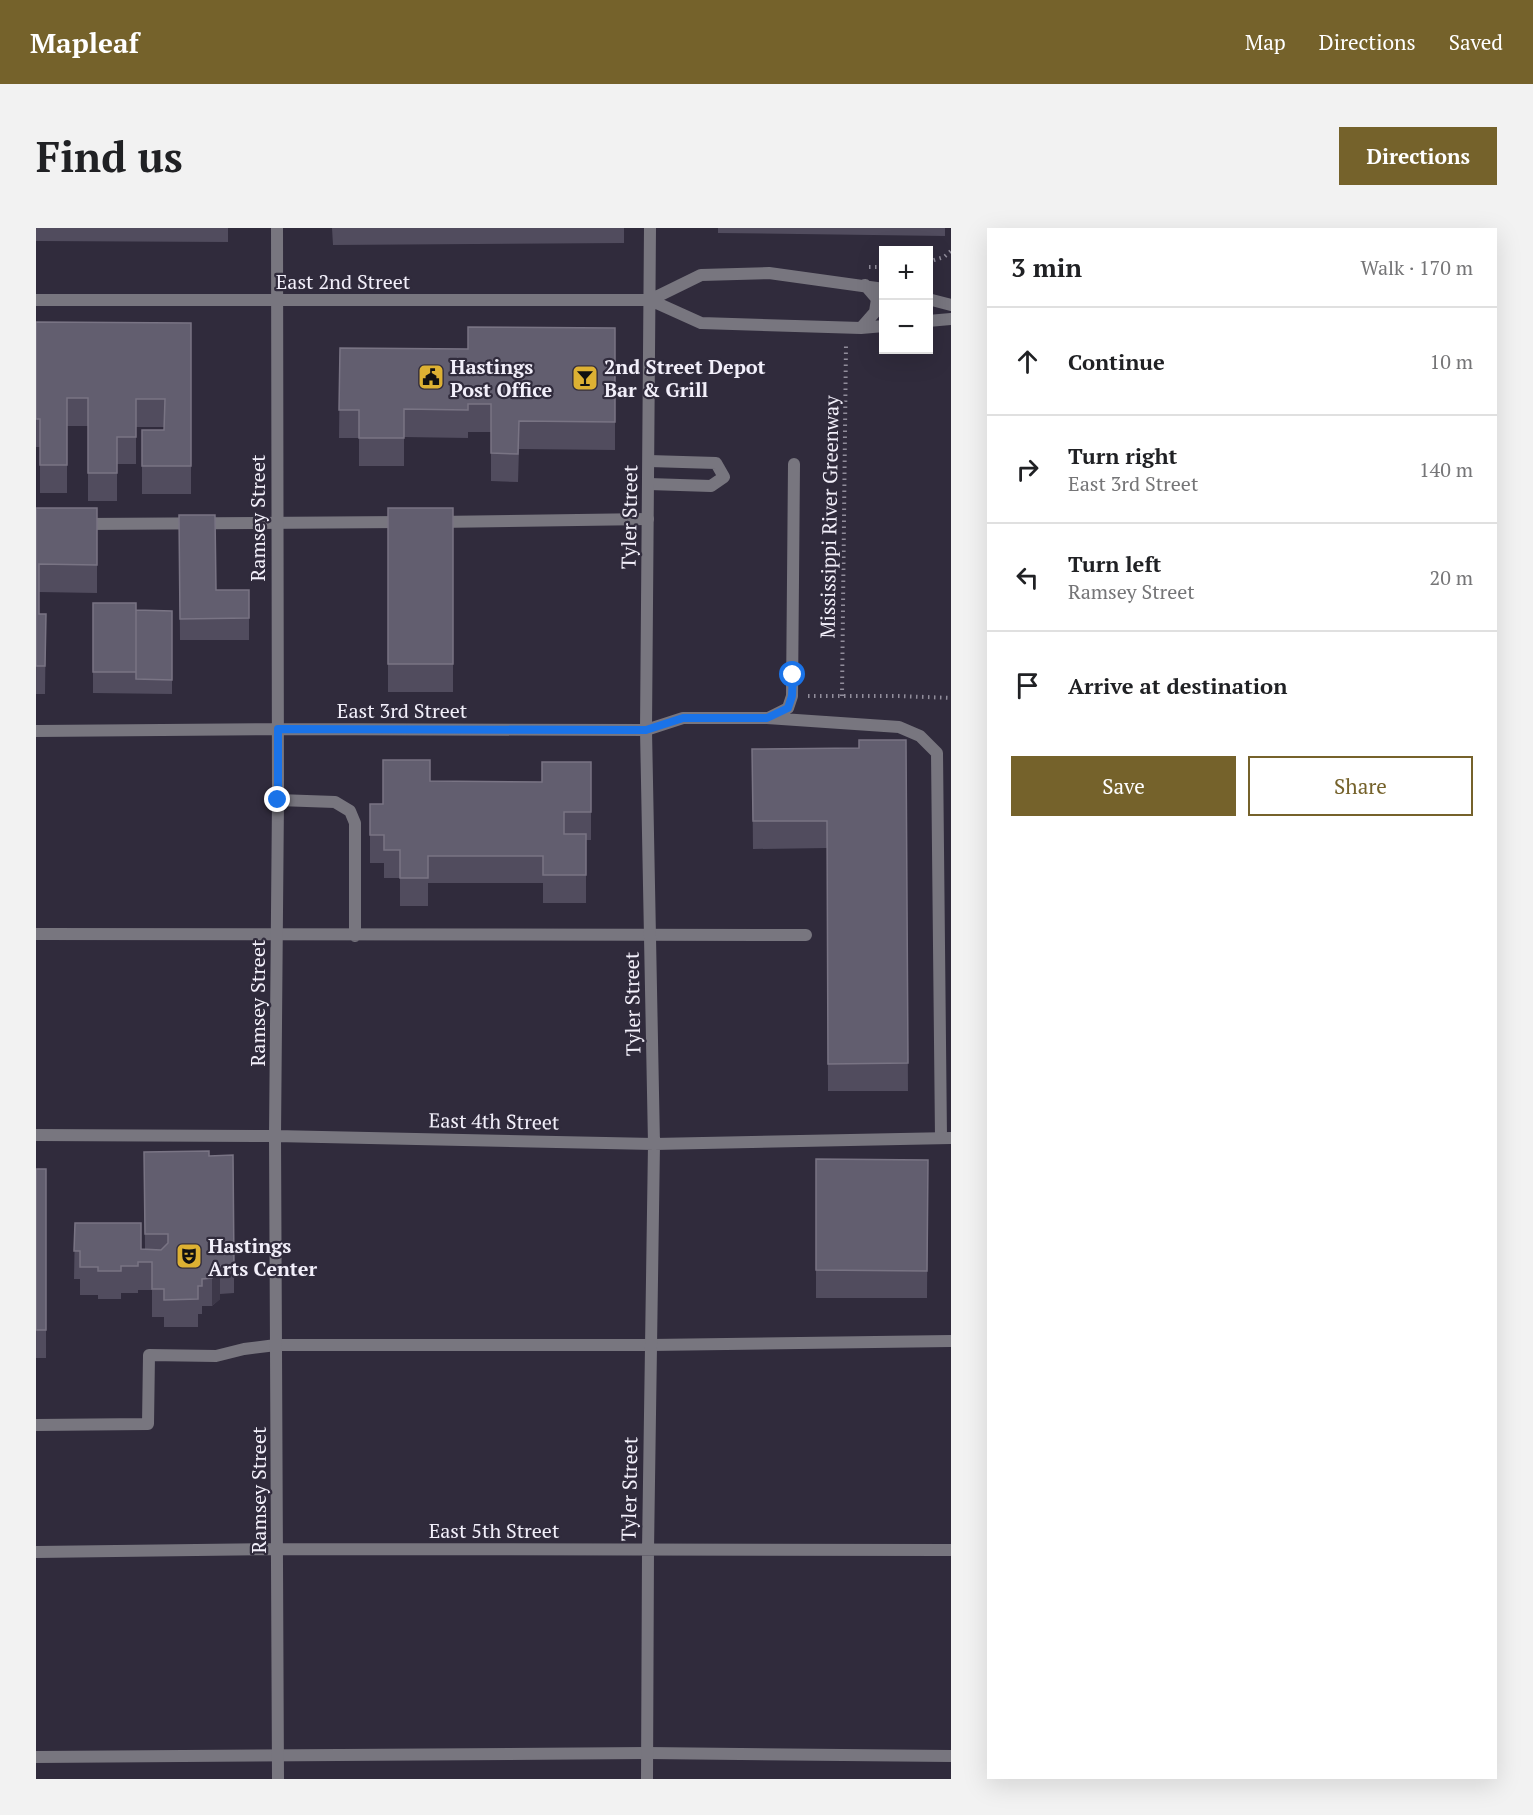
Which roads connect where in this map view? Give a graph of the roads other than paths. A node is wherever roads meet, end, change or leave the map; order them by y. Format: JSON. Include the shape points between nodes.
{"nodes":[{"id":1,"x":277,"y":228,"type":"edge"},
{"id":2,"x":650,"y":228,"type":"edge"},
{"id":3,"x":865,"y":285,"type":"junction"},
{"id":4,"x":879,"y":288,"type":"edge"},
{"id":5,"x":36,"y":300,"type":"edge"},
{"id":6,"x":650,"y":300,"type":"junction"},
{"id":7,"x":932,"y":300,"type":"edge"},
{"id":8,"x":276,"y":301,"type":"junction"},
{"id":9,"x":951,"y":305,"type":"edge"},
{"id":10,"x":951,"y":319,"type":"edge"},
{"id":11,"x":933,"y":321,"type":"edge"},
{"id":12,"x":879,"y":326,"type":"edge"},
{"id":13,"x":861,"y":328,"type":"junction"},
{"id":14,"x":649,"y":461,"type":"junction"},
{"id":15,"x":794,"y":464,"type":"dead end"},
{"id":16,"x":649,"y":484,"type":"junction"},
{"id":17,"x":648,"y":519,"type":"junction"},
{"id":18,"x":70,"y":524,"type":"edge"},
{"id":19,"x":277,"y":524,"type":"junction"},
{"id":20,"x":767,"y":718,"type":"junction"},
{"id":21,"x":278,"y":729,"type":"junction"},
{"id":22,"x":646,"y":730,"type":"junction"},
{"id":23,"x":36,"y":731,"type":"edge"},
{"id":24,"x":278,"y":800,"type":"junction"},
{"id":25,"x":36,"y":934,"type":"edge"},
{"id":26,"x":276,"y":934,"type":"junction"},
{"id":27,"x":650,"y":935,"type":"junction"},
{"id":28,"x":806,"y":935,"type":"dead end"},
{"id":29,"x":355,"y":936,"type":"junction"},
{"id":30,"x":36,"y":1135,"type":"edge"},
{"id":31,"x":275,"y":1136,"type":"junction"},
{"id":32,"x":946,"y":1138,"type":"edge"},
{"id":33,"x":654,"y":1143,"type":"junction"},
{"id":34,"x":951,"y":1341,"type":"edge"},
{"id":35,"x":276,"y":1345,"type":"junction"},
{"id":36,"x":651,"y":1345,"type":"junction"},
{"id":37,"x":36,"y":1425,"type":"edge"},
{"id":38,"x":278,"y":1549,"type":"junction"},
{"id":39,"x":648,"y":1550,"type":"junction"},
{"id":40,"x":951,"y":1550,"type":"edge"},
{"id":41,"x":36,"y":1552,"type":"edge"},
{"id":42,"x":647,"y":1753,"type":"junction"},
{"id":43,"x":278,"y":1756,"type":"junction"},
{"id":44,"x":951,"y":1756,"type":"edge"},
{"id":45,"x":36,"y":1757,"type":"edge"},
{"id":46,"x":278,"y":1779,"type":"edge"},
{"id":47,"x":647,"y":1779,"type":"edge"}],
"edges":[{"from":1,"to":8,"type":"street","name":"Ramsey Street"},
{"from":2,"to":6,"type":"street","name":"Tyler Street"},
{"from":3,"to":4,"type":"street","name":"East 2nd Street"},
{"from":3,"to":6,"type":"street","name":"East 2nd Street","via":[[769,273],[701,275]]},
{"from":3,"to":13,"type":"street","via":[[877,299],[875,312]]},
{"from":5,"to":8,"type":"street","name":"East 2nd Street"},
{"from":6,"to":8,"type":"street","name":"East 2nd Street"},
{"from":6,"to":13,"type":"street","name":"East 2nd Street","via":[[701,323]]},
{"from":6,"to":14,"type":"street","name":"Tyler Street"},
{"from":7,"to":9,"type":"street"},
{"from":8,"to":19,"type":"street","name":"Ramsey Street"},
{"from":10,"to":11,"type":"street"},
{"from":12,"to":13,"type":"street","name":"East 2nd Street"},
{"from":14,"to":16,"type":"street","name":"Tyler Street"},
{"from":14,"to":16,"type":"street","via":[[716,463],[724,477],[711,486]]},
{"from":15,"to":20,"type":"street","via":[[792,696],[788,708]]},
{"from":16,"to":17,"type":"street","name":"Tyler Street"},
{"from":17,"to":19,"type":"street"},
{"from":17,"to":22,"type":"street","name":"Tyler Street"},
{"from":18,"to":19,"type":"street"},
{"from":19,"to":21,"type":"street","name":"Ramsey Street"},
{"from":20,"to":22,"type":"street","name":"East 3rd Street","via":[[683,718]]},
{"from":20,"to":32,"type":"street","name":"East 3rd Street","via":[[899,727],[920,736],[937,753]]},
{"from":21,"to":22,"type":"street","name":"East 3rd Street"},
{"from":21,"to":23,"type":"street","name":"East 3rd Street"},
{"from":21,"to":24,"type":"street","name":"Ramsey Street"},
{"from":22,"to":27,"type":"street","name":"Tyler Street"},
{"from":24,"to":26,"type":"street","name":"Ramsey Street"},
{"from":24,"to":29,"type":"street","via":[[335,802],[350,811],[355,822]]},
{"from":25,"to":26,"type":"street"},
{"from":26,"to":29,"type":"street"},
{"from":26,"to":31,"type":"street","name":"Ramsey Street"},
{"from":27,"to":28,"type":"street"},
{"from":27,"to":29,"type":"street"},
{"from":27,"to":33,"type":"street","name":"Tyler Street"},
{"from":30,"to":31,"type":"street","name":"East 4th Street"},
{"from":31,"to":33,"type":"street","name":"East 4th Street"},
{"from":31,"to":35,"type":"street","name":"Ramsey Street"},
{"from":32,"to":33,"type":"street","name":"East 4th Street"},
{"from":33,"to":36,"type":"street","name":"Tyler Street"},
{"from":34,"to":36,"type":"street"},
{"from":35,"to":36,"type":"street"},
{"from":35,"to":37,"type":"street","via":[[216,1356],[149,1356],[148,1424]]},
{"from":35,"to":38,"type":"street","name":"Ramsey Street"},
{"from":36,"to":39,"type":"street","name":"Tyler Street"},
{"from":38,"to":39,"type":"street","name":"East 5th Street"},
{"from":38,"to":41,"type":"street","name":"East 5th Street"},
{"from":38,"to":43,"type":"street","name":"Ramsey Street"},
{"from":39,"to":40,"type":"street","name":"East 5th Street"},
{"from":39,"to":42,"type":"street","name":"Tyler Street"},
{"from":42,"to":43,"type":"street"},
{"from":42,"to":44,"type":"street"},
{"from":42,"to":47,"type":"street","name":"Tyler Street"},
{"from":43,"to":45,"type":"street"},
{"from":43,"to":46,"type":"street","name":"Ramsey Street"}]}
